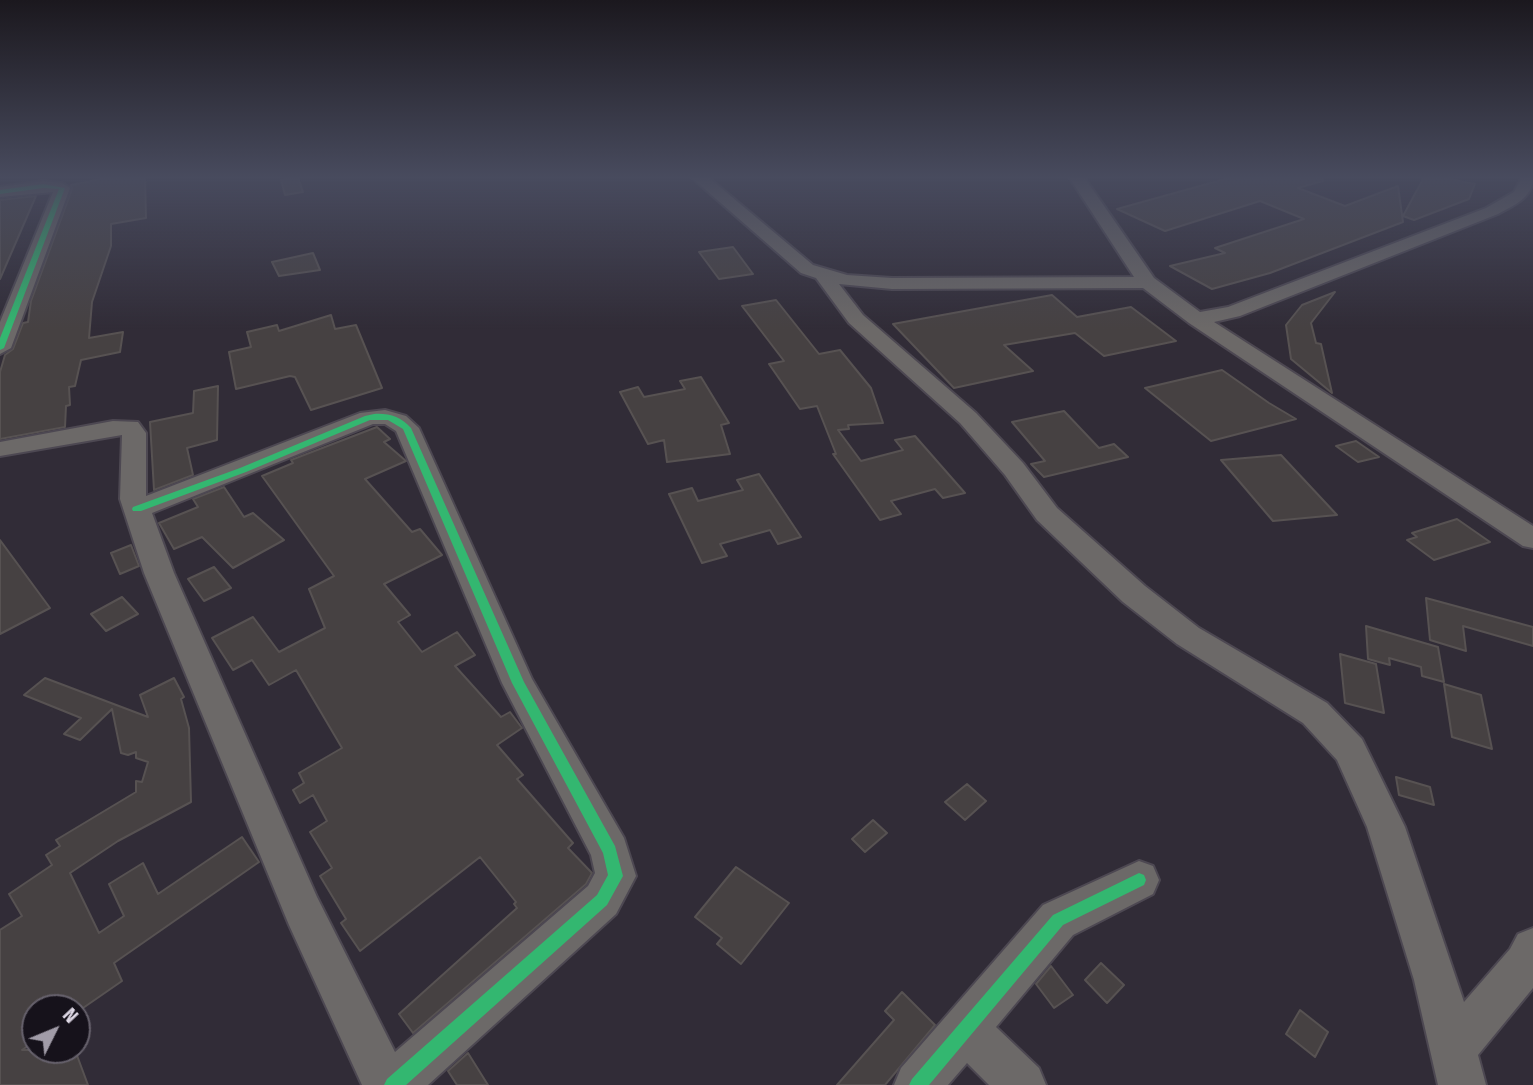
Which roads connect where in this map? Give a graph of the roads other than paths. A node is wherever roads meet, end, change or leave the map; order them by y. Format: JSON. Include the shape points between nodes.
{"nodes":[{"id":1,"x":47,"y":228,"type":"edge"},
{"id":2,"x":758,"y":228,"type":"edge"},
{"id":3,"x":1111,"y":228,"type":"edge"},
{"id":4,"x":1449,"y":228,"type":"edge"},
{"id":5,"x":824,"y":277,"type":"junction"},
{"id":6,"x":1147,"y":282,"type":"junction"},
{"id":7,"x":1196,"y":319,"type":"junction"},
{"id":8,"x":0,"y":348,"type":"edge"},
{"id":9,"x":0,"y":449,"type":"edge"},
{"id":10,"x":137,"y":509,"type":"junction"},
{"id":11,"x":1533,"y":539,"type":"edge"},
{"id":12,"x":1139,"y":880,"type":"dead end"},
{"id":13,"x":1533,"y":949,"type":"edge"},
{"id":14,"x":964,"y":1028,"type":"junction"},
{"id":15,"x":1458,"y":1067,"type":"edge"},
{"id":16,"x":386,"y":1085,"type":"edge"},
{"id":17,"x":393,"y":1085,"type":"edge"},
{"id":18,"x":918,"y":1085,"type":"edge"},
{"id":19,"x":1022,"y":1085,"type":"edge"}],
"edges":[{"from":1,"to":8,"type":"street"},
{"from":2,"to":5,"type":"street","via":[[807,269]]},
{"from":3,"to":6,"type":"street"},
{"from":4,"to":7,"type":"street","via":[[1233,312]]},
{"from":5,"to":6,"type":"street","via":[[899,282]]},
{"from":5,"to":15,"type":"street","via":[[856,319],[968,418],[1047,514],[1134,594],[1188,636],[1315,713],[1350,750],[1385,827],[1436,980]]},
{"from":6,"to":7,"type":"street"},
{"from":7,"to":11,"type":"street"},
{"from":9,"to":10,"type":"street","via":[[130,427]]},
{"from":10,"to":16,"type":"street","via":[[159,573],[303,911]]},
{"from":10,"to":17,"type":"street","via":[[368,418],[387,415],[399,421],[407,428],[518,683],[610,851],[616,876],[602,900]]},
{"from":12,"to":14,"type":"street","via":[[1058,920]]},
{"from":13,"to":15,"type":"street"},
{"from":14,"to":18,"type":"street"},
{"from":14,"to":19,"type":"street"}]}
